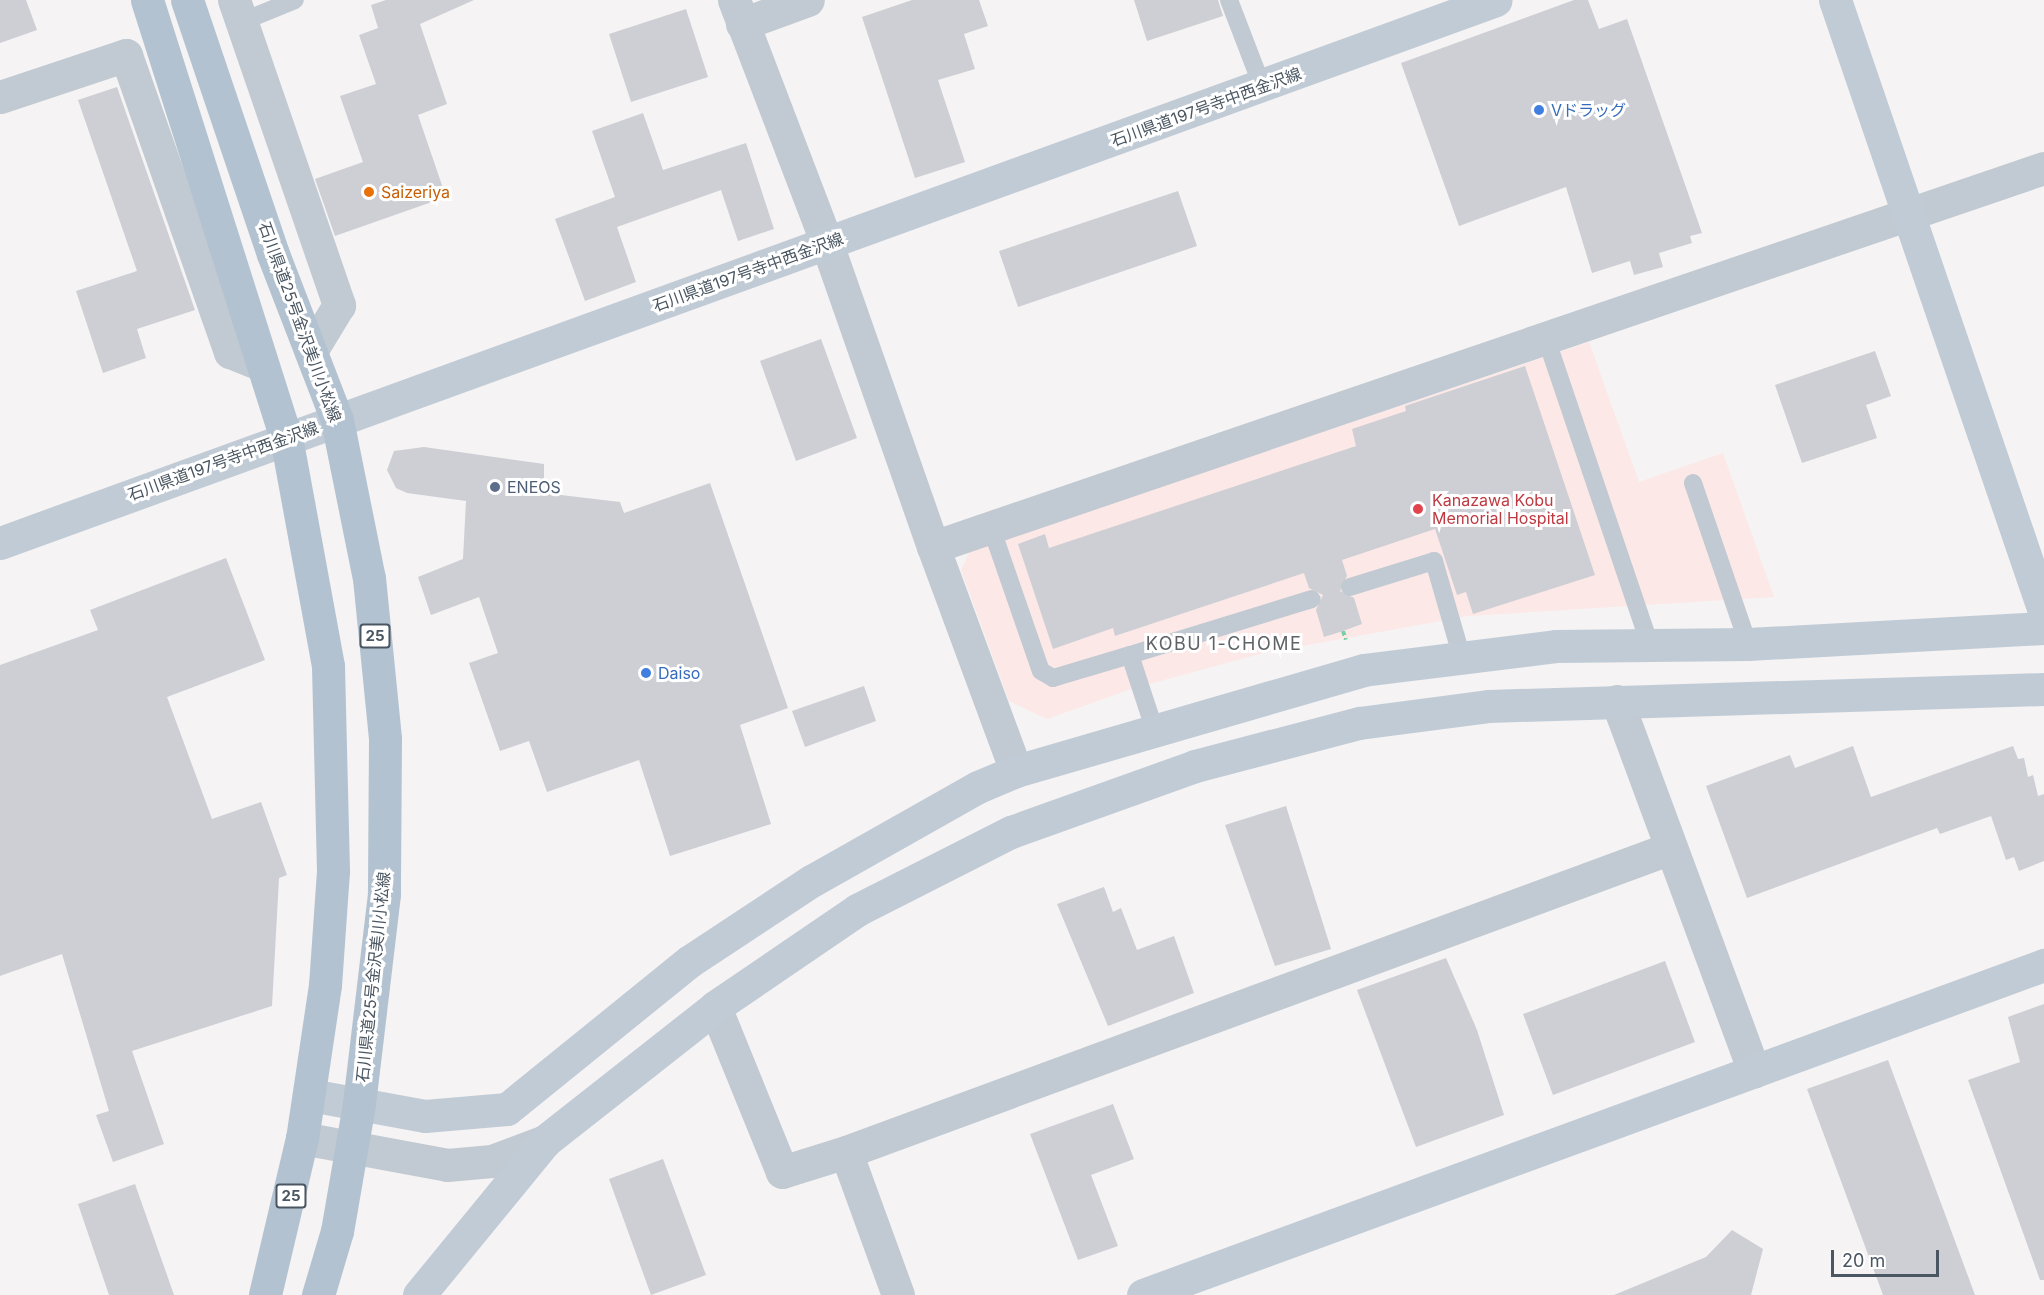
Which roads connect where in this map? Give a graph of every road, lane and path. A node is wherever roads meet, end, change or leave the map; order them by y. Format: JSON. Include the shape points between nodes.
{"nodes":[{"id":1,"x":147,"y":0,"type":"edge"},
{"id":2,"x":187,"y":0,"type":"edge"},
{"id":3,"x":296,"y":0,"type":"edge"},
{"id":4,"x":808,"y":0,"type":"edge"},
{"id":5,"x":1229,"y":0,"type":"edge"},
{"id":6,"x":1496,"y":0,"type":"edge"},
{"id":7,"x":1836,"y":0,"type":"edge"},
{"id":8,"x":237,"y":11,"type":"edge"},
{"id":9,"x":738,"y":12,"type":"edge"},
{"id":10,"x":1262,"y":86,"type":"junction"},
{"id":11,"x":0,"y":97,"type":"edge"},
{"id":12,"x":2044,"y":168,"type":"edge"},
{"id":13,"x":1910,"y":215,"type":"junction"},
{"id":14,"x":827,"y":244,"type":"junction"},
{"id":15,"x":1546,"y":338,"type":"junction"},
{"id":16,"x":311,"y":351,"type":"junction"},
{"id":17,"x":263,"y":365,"type":"junction"},
{"id":18,"x":337,"y":420,"type":"junction"},
{"id":19,"x":286,"y":437,"type":"junction"},
{"id":20,"x":1693,"y":483,"type":"dead end"},
{"id":21,"x":991,"y":526,"type":"junction"},
{"id":22,"x":0,"y":543,"type":"edge"},
{"id":23,"x":933,"y":547,"type":"junction"},
{"id":24,"x":1350,"y":587,"type":"dead end"},
{"id":25,"x":1312,"y":599,"type":"dead end"},
{"id":26,"x":2044,"y":611,"type":"edge"},
{"id":27,"x":2044,"y":628,"type":"edge"},
{"id":28,"x":1748,"y":644,"type":"junction"},
{"id":29,"x":1650,"y":645,"type":"junction"},
{"id":30,"x":1130,"y":655,"type":"junction"},
{"id":31,"x":1462,"y":658,"type":"junction"},
{"id":32,"x":2044,"y":689,"type":"edge"},
{"id":33,"x":1617,"y":701,"type":"junction"},
{"id":34,"x":1155,"y":730,"type":"junction"},
{"id":35,"x":1016,"y":771,"type":"junction"},
{"id":36,"x":1671,"y":848,"type":"junction"},
{"id":37,"x":2044,"y":965,"type":"edge"},
{"id":38,"x":715,"y":1007,"type":"junction"},
{"id":39,"x":1754,"y":1072,"type":"junction"},
{"id":40,"x":310,"y":1095,"type":"junction"},
{"id":41,"x":359,"y":1104,"type":"junction"},
{"id":42,"x":302,"y":1138,"type":"junction"},
{"id":43,"x":545,"y":1141,"type":"junction"},
{"id":44,"x":351,"y":1148,"type":"junction"},
{"id":45,"x":846,"y":1152,"type":"junction"},
{"id":46,"x":265,"y":1295,"type":"edge"},
{"id":47,"x":318,"y":1295,"type":"edge"},
{"id":48,"x":419,"y":1295,"type":"edge"},
{"id":49,"x":898,"y":1295,"type":"edge"},
{"id":50,"x":1143,"y":1295,"type":"edge"}],
"edges":[{"from":1,"to":17,"type":"main road","number":"25"},
{"from":2,"to":16,"type":"main road","name":"石川県道25号金沢美川小松線","number":"25"},
{"from":3,"to":8,"type":"lane"},
{"from":4,"to":9,"type":"street"},
{"from":5,"to":10,"type":"lane"},
{"from":6,"to":10,"type":"street","name":"石川県道197号寺中西金沢線"},
{"from":7,"to":13,"type":"street"},
{"from":8,"to":16,"type":"street","via":[[339,305]]},
{"from":9,"to":14,"type":"street"},
{"from":10,"to":14,"type":"street","name":"石川県道197号寺中西金沢線"},
{"from":11,"to":17,"type":"street","via":[[126,55],[230,352]]},
{"from":12,"to":13,"type":"street"},
{"from":13,"to":15,"type":"street"},
{"from":13,"to":26,"type":"street"},
{"from":14,"to":18,"type":"street","name":"石川県道197号寺中西金沢線"},
{"from":14,"to":23,"type":"street"},
{"from":15,"to":21,"type":"street"},
{"from":15,"to":29,"type":"lane"},
{"from":16,"to":18,"type":"main road","name":"石川県道25号金沢美川小松線","number":"25"},
{"from":17,"to":19,"type":"main road","number":"25"},
{"from":18,"to":19,"type":"street","name":"石川県道197号寺中西金沢線"},
{"from":18,"to":41,"type":"main road","name":"石川県道25号金沢美川小松線","number":"25","via":[[369,578],[385,739],[384,894]]},
{"from":19,"to":22,"type":"street","name":"石川県道197号寺中西金沢線"},
{"from":19,"to":40,"type":"main road","number":"25","via":[[328,666],[333,871]]},
{"from":20,"to":28,"type":"lane"},
{"from":21,"to":23,"type":"street"},
{"from":21,"to":30,"type":"lane","via":[[1041,671],[1053,678]]},
{"from":23,"to":35,"type":"street"},
{"from":24,"to":31,"type":"lane","via":[[1434,561]]},
{"from":25,"to":30,"type":"lane"},
{"from":27,"to":28,"type":"street"},
{"from":28,"to":29,"type":"street"},
{"from":29,"to":31,"type":"street","via":[[1556,646]]},
{"from":30,"to":34,"type":"lane"},
{"from":31,"to":34,"type":"street","via":[[1362,670]]},
{"from":32,"to":33,"type":"street"},
{"from":33,"to":36,"type":"street"},
{"from":33,"to":38,"type":"street","via":[[1488,706],[1359,723],[1195,766],[1001,838],[857,910]]},
{"from":34,"to":35,"type":"street"},
{"from":35,"to":41,"type":"street","via":[[978,787],[813,879],[690,961],[507,1108],[425,1116]]},
{"from":36,"to":39,"type":"street"},
{"from":36,"to":45,"type":"street"},
{"from":37,"to":39,"type":"street"},
{"from":38,"to":43,"type":"street"},
{"from":38,"to":45,"type":"street","via":[[782,1172]]},
{"from":39,"to":50,"type":"street"},
{"from":40,"to":41,"type":"street"},
{"from":40,"to":42,"type":"main road","number":"25"},
{"from":41,"to":44,"type":"main road","name":"石川県道25号金沢美川小松線","number":"25"},
{"from":42,"to":44,"type":"street"},
{"from":42,"to":46,"type":"main road","number":"25"},
{"from":43,"to":44,"type":"street","via":[[492,1161],[447,1165]]},
{"from":43,"to":48,"type":"street"},
{"from":44,"to":47,"type":"main road","name":"石川県道25号金沢美川小松線","number":"25","via":[[337,1231]]},
{"from":45,"to":49,"type":"street"}]}
